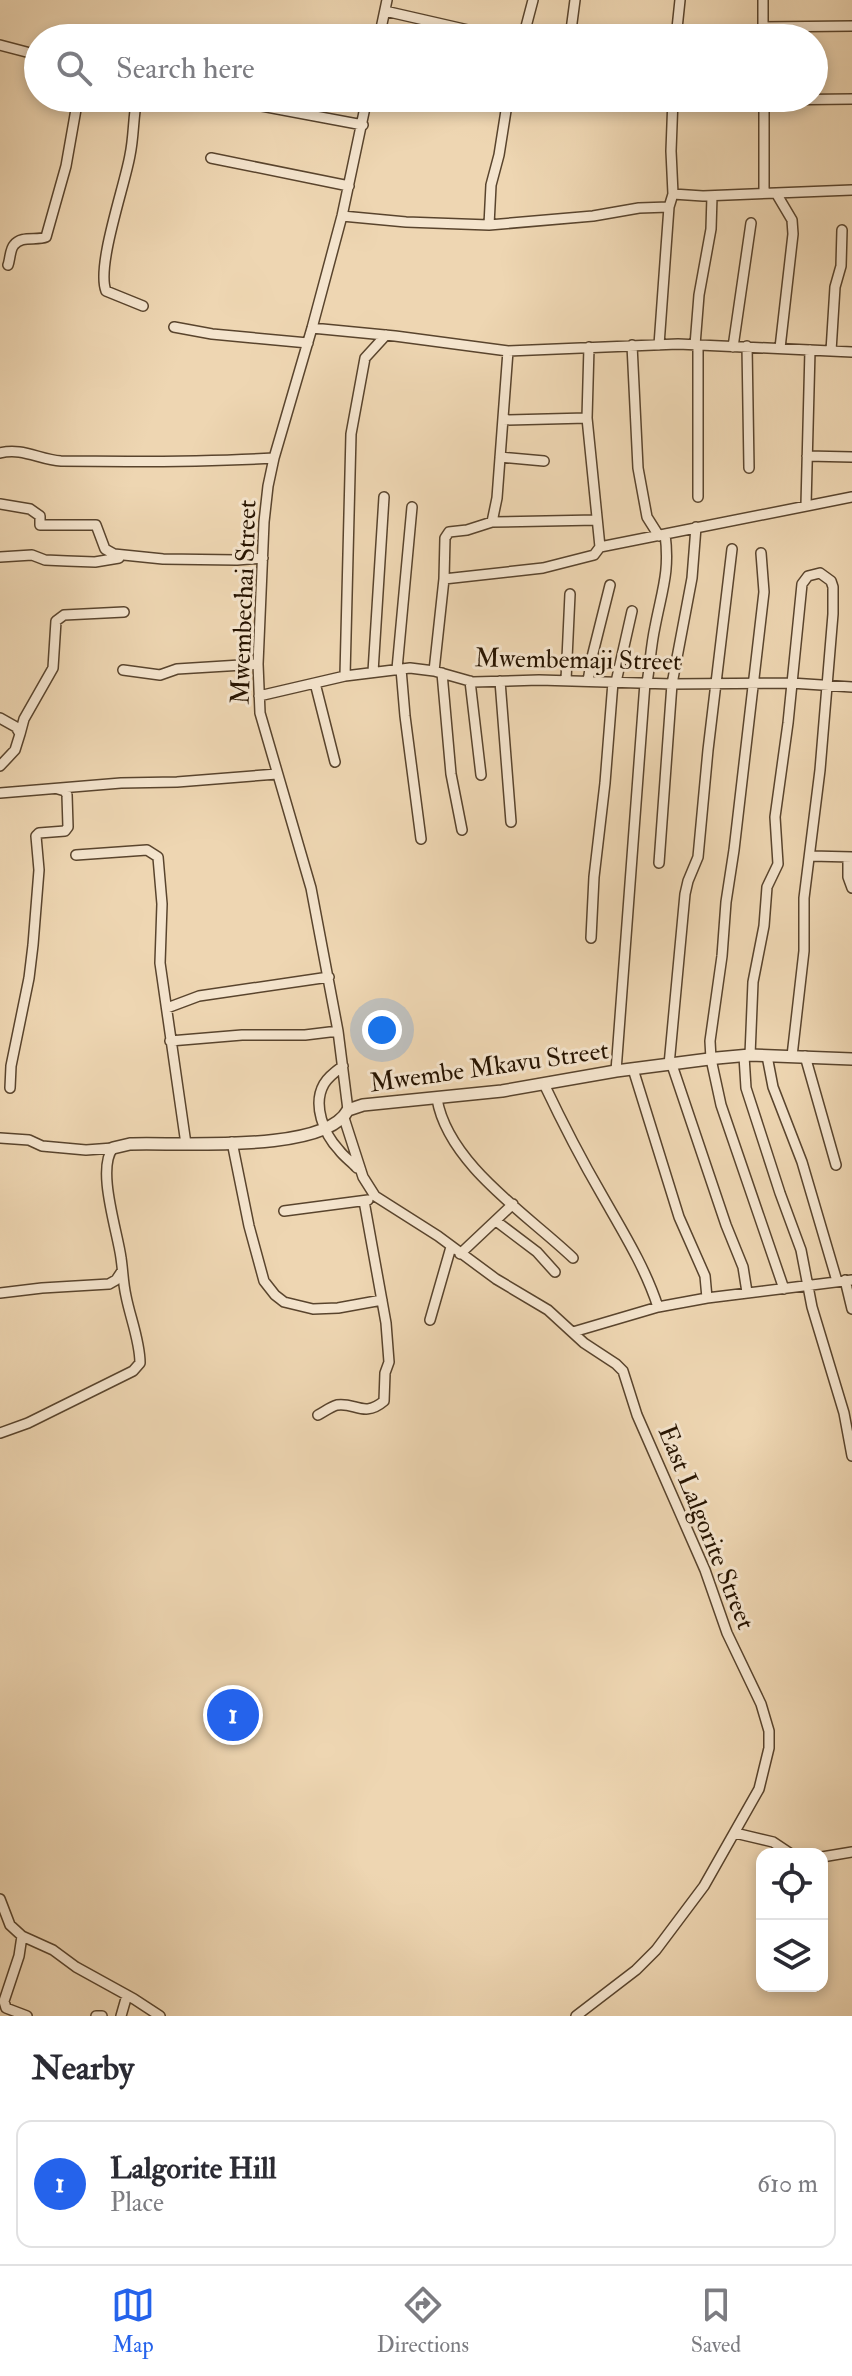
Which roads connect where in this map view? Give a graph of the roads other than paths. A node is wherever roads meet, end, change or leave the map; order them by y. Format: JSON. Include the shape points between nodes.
{"nodes":[{"id":1,"x":533,"y":0,"type":"edge"},
{"id":2,"x":575,"y":0,"type":"edge"},
{"id":3,"x":680,"y":0,"type":"edge"},
{"id":4,"x":763,"y":0,"type":"edge"},
{"id":5,"x":386,"y":5,"type":"edge"},
{"id":6,"x":453,"y":24,"type":"edge"},
{"id":7,"x":527,"y":24,"type":"edge"},
{"id":8,"x":572,"y":24,"type":"edge"},
{"id":9,"x":677,"y":24,"type":"edge"},
{"id":10,"x":763,"y":24,"type":"edge"},
{"id":11,"x":828,"y":26,"type":"edge"},
{"id":12,"x":852,"y":26,"type":"edge"},
{"id":13,"x":0,"y":45,"type":"edge"},
{"id":14,"x":24,"y":51,"type":"edge"},
{"id":15,"x":828,"y":99,"type":"edge"},
{"id":16,"x":852,"y":99,"type":"edge"},
{"id":17,"x":76,"y":112,"type":"edge"},
{"id":18,"x":135,"y":112,"type":"edge"},
{"id":19,"x":294,"y":112,"type":"edge"},
{"id":20,"x":365,"y":112,"type":"edge"},
{"id":21,"x":506,"y":112,"type":"edge"},
{"id":22,"x":672,"y":112,"type":"edge"},
{"id":23,"x":764,"y":112,"type":"edge"},
{"id":24,"x":363,"y":125,"type":"junction"},
{"id":25,"x":211,"y":158,"type":"dead end"},
{"id":26,"x":349,"y":186,"type":"junction"},
{"id":27,"x":852,"y":190,"type":"edge"},
{"id":28,"x":764,"y":193,"type":"junction"},
{"id":29,"x":776,"y":193,"type":"junction"},
{"id":30,"x":673,"y":194,"type":"junction"},
{"id":31,"x":712,"y":196,"type":"junction"},
{"id":32,"x":669,"y":207,"type":"junction"},
{"id":33,"x":342,"y":216,"type":"junction"},
{"id":34,"x":751,"y":223,"type":"dead end"},
{"id":35,"x":489,"y":225,"type":"junction"},
{"id":36,"x":842,"y":230,"type":"dead end"},
{"id":37,"x":8,"y":265,"type":"dead end"},
{"id":38,"x":143,"y":306,"type":"dead end"},
{"id":39,"x":174,"y":327,"type":"dead end"},
{"id":40,"x":312,"y":328,"type":"junction"},
{"id":41,"x":386,"y":335,"type":"junction"},
{"id":42,"x":308,"y":343,"type":"junction"},
{"id":43,"x":632,"y":345,"type":"junction"},
{"id":44,"x":659,"y":345,"type":"junction"},
{"id":45,"x":696,"y":345,"type":"junction"},
{"id":46,"x":747,"y":346,"type":"junction"},
{"id":47,"x":589,"y":347,"type":"junction"},
{"id":48,"x":733,"y":347,"type":"junction"},
{"id":49,"x":780,"y":348,"type":"junction"},
{"id":50,"x":810,"y":350,"type":"junction"},
{"id":51,"x":508,"y":351,"type":"junction"},
{"id":52,"x":831,"y":351,"type":"junction"},
{"id":53,"x":852,"y":352,"type":"edge"},
{"id":54,"x":587,"y":418,"type":"junction"},
{"id":55,"x":503,"y":420,"type":"junction"},
{"id":56,"x":0,"y":453,"type":"edge"},
{"id":57,"x":807,"y":456,"type":"junction"},
{"id":58,"x":500,"y":457,"type":"junction"},
{"id":59,"x":852,"y":457,"type":"edge"},
{"id":60,"x":274,"y":458,"type":"junction"},
{"id":61,"x":544,"y":461,"type":"dead end"},
{"id":62,"x":749,"y":468,"type":"dead end"},
{"id":63,"x":384,"y":497,"type":"dead end"},
{"id":64,"x":698,"y":497,"type":"dead end"},
{"id":65,"x":852,"y":497,"type":"edge"},
{"id":66,"x":0,"y":504,"type":"edge"},
{"id":67,"x":806,"y":505,"type":"junction"},
{"id":68,"x":412,"y":507,"type":"dead end"},
{"id":69,"x":597,"y":520,"type":"junction"},
{"id":70,"x":492,"y":522,"type":"junction"},
{"id":71,"x":696,"y":527,"type":"junction"},
{"id":72,"x":662,"y":535,"type":"junction"},
{"id":73,"x":600,"y":547,"type":"junction"},
{"id":74,"x":732,"y":549,"type":"dead end"},
{"id":75,"x":761,"y":553,"type":"dead end"},
{"id":76,"x":124,"y":556,"type":"junction"},
{"id":77,"x":0,"y":557,"type":"edge"},
{"id":78,"x":263,"y":558,"type":"junction"},
{"id":79,"x":444,"y":579,"type":"junction"},
{"id":80,"x":610,"y":585,"type":"dead end"},
{"id":81,"x":570,"y":594,"type":"dead end"},
{"id":82,"x":632,"y":611,"type":"dead end"},
{"id":83,"x":124,"y":612,"type":"dead end"},
{"id":84,"x":258,"y":664,"type":"junction"},
{"id":85,"x":399,"y":669,"type":"junction"},
{"id":86,"x":123,"y":670,"type":"dead end"},
{"id":87,"x":373,"y":672,"type":"junction"},
{"id":88,"x":438,"y":672,"type":"junction"},
{"id":89,"x":345,"y":676,"type":"junction"},
{"id":90,"x":566,"y":680,"type":"junction"},
{"id":91,"x":470,"y":681,"type":"junction"},
{"id":92,"x":500,"y":681,"type":"junction"},
{"id":93,"x":588,"y":681,"type":"junction"},
{"id":94,"x":614,"y":682,"type":"junction"},
{"id":95,"x":315,"y":683,"type":"junction"},
{"id":96,"x":646,"y":683,"type":"junction"},
{"id":97,"x":791,"y":683,"type":"junction"},
{"id":98,"x":672,"y":684,"type":"junction"},
{"id":99,"x":716,"y":684,"type":"junction"},
{"id":100,"x":753,"y":684,"type":"junction"},
{"id":101,"x":827,"y":686,"type":"junction"},
{"id":102,"x":852,"y":687,"type":"edge"},
{"id":103,"x":259,"y":696,"type":"junction"},
{"id":104,"x":0,"y":718,"type":"edge"},
{"id":105,"x":20,"y":734,"type":"junction"},
{"id":106,"x":335,"y":762,"type":"dead end"},
{"id":107,"x":0,"y":766,"type":"edge"},
{"id":108,"x":277,"y":774,"type":"junction"},
{"id":109,"x":481,"y":775,"type":"dead end"},
{"id":110,"x":58,"y":789,"type":"junction"},
{"id":111,"x":0,"y":793,"type":"edge"},
{"id":112,"x":511,"y":822,"type":"dead end"},
{"id":113,"x":462,"y":830,"type":"dead end"},
{"id":114,"x":421,"y":839,"type":"dead end"},
{"id":115,"x":76,"y":855,"type":"dead end"},
{"id":116,"x":811,"y":856,"type":"junction"},
{"id":117,"x":850,"y":857,"type":"edge"},
{"id":118,"x":659,"y":863,"type":"dead end"},
{"id":119,"x":852,"y":888,"type":"edge"},
{"id":120,"x":591,"y":938,"type":"dead end"},
{"id":121,"x":329,"y":977,"type":"junction"},
{"id":122,"x":167,"y":1008,"type":"junction"},
{"id":123,"x":338,"y":1031,"type":"junction"},
{"id":124,"x":170,"y":1041,"type":"junction"},
{"id":125,"x":747,"y":1056,"type":"junction"},
{"id":126,"x":767,"y":1056,"type":"junction"},
{"id":127,"x":792,"y":1056,"type":"junction"},
{"id":128,"x":805,"y":1056,"type":"junction"},
{"id":129,"x":711,"y":1059,"type":"junction"},
{"id":130,"x":852,"y":1059,"type":"edge"},
{"id":131,"x":670,"y":1065,"type":"junction"},
{"id":132,"x":343,"y":1066,"type":"junction"},
{"id":133,"x":633,"y":1069,"type":"junction"},
{"id":134,"x":616,"y":1071,"type":"junction"},
{"id":135,"x":544,"y":1084,"type":"junction"},
{"id":136,"x":10,"y":1088,"type":"dead end"},
{"id":137,"x":437,"y":1099,"type":"junction"},
{"id":138,"x":346,"y":1114,"type":"junction"},
{"id":139,"x":324,"y":1129,"type":"junction"},
{"id":140,"x":0,"y":1138,"type":"edge"},
{"id":141,"x":232,"y":1142,"type":"junction"},
{"id":142,"x":186,"y":1144,"type":"junction"},
{"id":143,"x":113,"y":1148,"type":"junction"},
{"id":144,"x":836,"y":1165,"type":"dead end"},
{"id":145,"x":361,"y":1172,"type":"junction"},
{"id":146,"x":378,"y":1199,"type":"junction"},
{"id":147,"x":364,"y":1201,"type":"junction"},
{"id":148,"x":513,"y":1204,"type":"junction"},
{"id":149,"x":284,"y":1211,"type":"dead end"},
{"id":150,"x":496,"y":1221,"type":"junction"},
{"id":151,"x":451,"y":1247,"type":"junction"},
{"id":152,"x":460,"y":1254,"type":"junction"},
{"id":153,"x":573,"y":1258,"type":"dead end"},
{"id":154,"x":122,"y":1271,"type":"junction"},
{"id":155,"x":555,"y":1272,"type":"dead end"},
{"id":156,"x":845,"y":1281,"type":"edge"},
{"id":157,"x":809,"y":1285,"type":"junction"},
{"id":158,"x":784,"y":1289,"type":"junction"},
{"id":159,"x":747,"y":1292,"type":"junction"},
{"id":160,"x":0,"y":1293,"type":"edge"},
{"id":161,"x":707,"y":1298,"type":"junction"},
{"id":162,"x":382,"y":1300,"type":"junction"},
{"id":163,"x":658,"y":1307,"type":"junction"},
{"id":164,"x":852,"y":1309,"type":"edge"},
{"id":165,"x":430,"y":1320,"type":"dead end"},
{"id":166,"x":573,"y":1332,"type":"junction"},
{"id":167,"x":848,"y":1412,"type":"edge"},
{"id":168,"x":318,"y":1415,"type":"dead end"},
{"id":169,"x":0,"y":1433,"type":"edge"},
{"id":170,"x":852,"y":1456,"type":"edge"},
{"id":171,"x":735,"y":1833,"type":"junction"},
{"id":172,"x":782,"y":1848,"type":"edge"},
{"id":173,"x":852,"y":1852,"type":"edge"},
{"id":174,"x":828,"y":1856,"type":"edge"},
{"id":175,"x":0,"y":1899,"type":"edge"},
{"id":176,"x":22,"y":1936,"type":"junction"},
{"id":177,"x":127,"y":1995,"type":"junction"},
{"id":178,"x":27,"y":2016,"type":"edge"},
{"id":179,"x":96,"y":2016,"type":"edge"},
{"id":180,"x":102,"y":2016,"type":"edge"},
{"id":181,"x":121,"y":2016,"type":"edge"},
{"id":182,"x":160,"y":2016,"type":"edge"},
{"id":183,"x":576,"y":2016,"type":"edge"}],
"edges":[{"from":1,"to":7,"type":"street"},
{"from":2,"to":8,"type":"street"},
{"from":3,"to":9,"type":"street"},
{"from":4,"to":10,"type":"street"},
{"from":5,"to":6,"type":"street"},
{"from":11,"to":12,"type":"street"},
{"from":13,"to":14,"type":"street"},
{"from":15,"to":16,"type":"street"},
{"from":17,"to":37,"type":"street","via":[[46,237],[16,243]]},
{"from":18,"to":38,"type":"street","via":[[103,279],[106,291]]},
{"from":19,"to":24,"type":"street"},
{"from":20,"to":24,"type":"street","name":"Mwembechai Street"},
{"from":21,"to":35,"type":"street"},
{"from":22,"to":30,"type":"street"},
{"from":23,"to":28,"type":"street"},
{"from":24,"to":26,"type":"street","name":"Mwembechai Street"},
{"from":25,"to":26,"type":"street"},
{"from":26,"to":33,"type":"street","name":"Mwembechai Street"},
{"from":27,"to":29,"type":"street"},
{"from":28,"to":29,"type":"street"},
{"from":28,"to":31,"type":"street"},
{"from":29,"to":49,"type":"street","via":[[792,220],[793,234]]},
{"from":30,"to":31,"type":"street"},
{"from":30,"to":32,"type":"street"},
{"from":31,"to":45,"type":"street"},
{"from":32,"to":35,"type":"street"},
{"from":32,"to":44,"type":"street"},
{"from":33,"to":35,"type":"street"},
{"from":33,"to":40,"type":"street","name":"Mwembechai Street"},
{"from":34,"to":48,"type":"street"},
{"from":36,"to":52,"type":"street"},
{"from":39,"to":42,"type":"street"},
{"from":40,"to":41,"type":"street"},
{"from":40,"to":42,"type":"street","name":"Mwembechai Street"},
{"from":41,"to":51,"type":"street"},
{"from":41,"to":89,"type":"street","via":[[365,358],[351,434]]},
{"from":42,"to":60,"type":"street","name":"Mwembechai Street"},
{"from":43,"to":44,"type":"street"},
{"from":43,"to":47,"type":"street"},
{"from":43,"to":72,"type":"street","via":[[638,468],[647,517]]},
{"from":44,"to":45,"type":"street"},
{"from":45,"to":48,"type":"street"},
{"from":45,"to":64,"type":"street"},
{"from":46,"to":48,"type":"street"},
{"from":46,"to":49,"type":"street"},
{"from":46,"to":62,"type":"street"},
{"from":47,"to":51,"type":"street"},
{"from":47,"to":54,"type":"street"},
{"from":49,"to":50,"type":"street"},
{"from":50,"to":52,"type":"street"},
{"from":50,"to":57,"type":"street"},
{"from":51,"to":55,"type":"street"},
{"from":52,"to":53,"type":"street"},
{"from":54,"to":55,"type":"street"},
{"from":54,"to":69,"type":"street"},
{"from":55,"to":58,"type":"street"},
{"from":56,"to":60,"type":"street","via":[[20,451],[61,461]]},
{"from":57,"to":59,"type":"street"},
{"from":57,"to":67,"type":"street"},
{"from":58,"to":61,"type":"street"},
{"from":58,"to":70,"type":"street"},
{"from":60,"to":78,"type":"street","name":"Mwembechai Street"},
{"from":63,"to":87,"type":"street"},
{"from":65,"to":67,"type":"street"},
{"from":66,"to":76,"type":"street","via":[[35,511],[40,525],[96,525],[105,549]]},
{"from":67,"to":71,"type":"street"},
{"from":68,"to":85,"type":"street"},
{"from":69,"to":70,"type":"street"},
{"from":69,"to":73,"type":"street"},
{"from":70,"to":79,"type":"street","via":[[446,535]]},
{"from":71,"to":72,"type":"street"},
{"from":71,"to":98,"type":"street"},
{"from":72,"to":73,"type":"street"},
{"from":72,"to":96,"type":"street","via":[[667,574]]},
{"from":73,"to":79,"type":"street","via":[[594,555],[564,564]]},
{"from":74,"to":99,"type":"street"},
{"from":75,"to":100,"type":"street","via":[[764,592]]},
{"from":76,"to":77,"type":"street","via":[[95,562]]},
{"from":76,"to":78,"type":"street"},
{"from":78,"to":84,"type":"street","name":"Mwembechai Street"},
{"from":79,"to":88,"type":"street"},
{"from":80,"to":93,"type":"street"},
{"from":81,"to":90,"type":"street"},
{"from":82,"to":94,"type":"street"},
{"from":83,"to":105,"type":"street","via":[[64,615],[56,621],[53,668]]},
{"from":84,"to":86,"type":"street","via":[[177,669],[160,675]]},
{"from":84,"to":103,"type":"street","name":"Mwembechai Street"},
{"from":85,"to":87,"type":"street","name":"Mwembemaji Street"},
{"from":85,"to":88,"type":"street","name":"Mwembemaji Street"},
{"from":85,"to":114,"type":"street"},
{"from":87,"to":89,"type":"street","name":"Mwembemaji Street"},
{"from":88,"to":91,"type":"street","name":"Mwembemaji Street"},
{"from":88,"to":113,"type":"street"},
{"from":89,"to":95,"type":"street","name":"Mwembemaji Street"},
{"from":90,"to":92,"type":"street","name":"Mwembemaji Street"},
{"from":90,"to":93,"type":"street","name":"Mwembemaji Street"},
{"from":91,"to":92,"type":"street","name":"Mwembemaji Street"},
{"from":91,"to":109,"type":"street"},
{"from":92,"to":112,"type":"street"},
{"from":93,"to":94,"type":"street","name":"Mwembemaji Street"},
{"from":94,"to":96,"type":"street","name":"Mwembemaji Street"},
{"from":94,"to":120,"type":"street"},
{"from":95,"to":103,"type":"street","name":"Mwembemaji Street"},
{"from":95,"to":106,"type":"street"},
{"from":96,"to":98,"type":"street","name":"Mwembemaji Street"},
{"from":96,"to":134,"type":"street"},
{"from":97,"to":100,"type":"street","name":"Mwembemaji Street"},
{"from":97,"to":101,"type":"street","name":"Mwembemaji Street"},
{"from":97,"to":101,"type":"street","via":[[802,584],[820,573],[833,587]]},
{"from":97,"to":125,"type":"street","via":[[775,817],[778,864],[767,887]]},
{"from":98,"to":99,"type":"street","name":"Mwembemaji Street"},
{"from":98,"to":118,"type":"street"},
{"from":99,"to":100,"type":"street","name":"Mwembemaji Street"},
{"from":99,"to":131,"type":"street","via":[[698,857],[685,894]]},
{"from":100,"to":129,"type":"street"},
{"from":101,"to":102,"type":"street","name":"Mwembemaji Street"},
{"from":101,"to":116,"type":"street"},
{"from":103,"to":108,"type":"street","name":"Mwembechai Street"},
{"from":104,"to":105,"type":"street"},
{"from":105,"to":107,"type":"street","via":[[15,750]]},
{"from":108,"to":110,"type":"street"},
{"from":108,"to":121,"type":"street","name":"Mwembechai Street","via":[[311,888]]},
{"from":110,"to":111,"type":"street"},
{"from":110,"to":136,"type":"street","via":[[69,800],[68,827],[36,836],[39,879],[33,945]]},
{"from":115,"to":122,"type":"street","via":[[147,850],[158,857],[160,963]]},
{"from":116,"to":117,"type":"street"},
{"from":116,"to":127,"type":"street"},
{"from":117,"to":119,"type":"street"},
{"from":121,"to":122,"type":"street","via":[[199,996]]},
{"from":121,"to":123,"type":"street","name":"Mwembechai Street"},
{"from":122,"to":124,"type":"street"},
{"from":123,"to":124,"type":"street"},
{"from":123,"to":132,"type":"street","name":"Mwembechai Street"},
{"from":124,"to":142,"type":"street"},
{"from":125,"to":126,"type":"street","name":"Mwembe Mkavu Street"},
{"from":125,"to":129,"type":"street","name":"Mwembe Mkavu Street"},
{"from":125,"to":157,"type":"street","via":[[746,1088]]},
{"from":126,"to":127,"type":"street","name":"Mwembe Mkavu Street"},
{"from":126,"to":156,"type":"street","via":[[773,1087]]},
{"from":127,"to":128,"type":"street","name":"Mwembe Mkavu Street"},
{"from":128,"to":130,"type":"street","name":"Mwembe Mkavu Street"},
{"from":128,"to":144,"type":"street"},
{"from":129,"to":131,"type":"street","name":"Mwembe Mkavu Street"},
{"from":129,"to":158,"type":"street","via":[[721,1105]]},
{"from":131,"to":133,"type":"street","name":"Mwembe Mkavu Street"},
{"from":131,"to":159,"type":"street","via":[[743,1267]]},
{"from":132,"to":138,"type":"street","name":"Mwembechai Street"},
{"from":132,"to":139,"type":"street","via":[[325,1081],[319,1095]]},
{"from":133,"to":134,"type":"street","name":"Mwembe Mkavu Street"},
{"from":133,"to":161,"type":"street","via":[[679,1217],[703,1269]]},
{"from":134,"to":135,"type":"street","name":"Mwembe Mkavu Street"},
{"from":135,"to":137,"type":"street","name":"Mwembe Mkavu Street"},
{"from":135,"to":163,"type":"street"},
{"from":137,"to":138,"type":"street","name":"Mwembe Mkavu Street","via":[[363,1105]]},
{"from":137,"to":148,"type":"street","via":[[439,1114],[463,1153]]},
{"from":138,"to":139,"type":"street","name":"Mwembe Mkavu Street"},
{"from":138,"to":145,"type":"street","name":"East Lalgorite Street"},
{"from":139,"to":141,"type":"street","name":"Mwembe Mkavu Street","via":[[282,1141]]},
{"from":139,"to":145,"type":"street"},
{"from":140,"to":143,"type":"street","name":"Mwembe Mkavu Street","via":[[86,1150]]},
{"from":141,"to":142,"type":"street","name":"Mwembe Mkavu Street"},
{"from":141,"to":162,"type":"street","via":[[264,1281],[275,1295],[313,1309]]},
{"from":142,"to":143,"type":"street","name":"Mwembe Mkavu Street"},
{"from":143,"to":154,"type":"street","via":[[107,1177]]},
{"from":145,"to":146,"type":"street","name":"East Lalgorite Street"},
{"from":146,"to":147,"type":"street"},
{"from":146,"to":151,"type":"street","name":"East Lalgorite Street"},
{"from":147,"to":149,"type":"street"},
{"from":147,"to":162,"type":"street"},
{"from":148,"to":150,"type":"street"},
{"from":148,"to":153,"type":"street"},
{"from":150,"to":152,"type":"street"},
{"from":150,"to":155,"type":"street"},
{"from":151,"to":152,"type":"street","name":"East Lalgorite Street"},
{"from":151,"to":165,"type":"street"},
{"from":152,"to":166,"type":"street","name":"East Lalgorite Street","via":[[530,1297]]},
{"from":154,"to":160,"type":"street","via":[[109,1284]]},
{"from":154,"to":169,"type":"street","via":[[139,1350],[137,1367]]},
{"from":156,"to":157,"type":"street"},
{"from":156,"to":164,"type":"street"},
{"from":157,"to":158,"type":"street"},
{"from":157,"to":167,"type":"street","via":[[819,1334]]},
{"from":158,"to":159,"type":"street"},
{"from":159,"to":161,"type":"street"},
{"from":161,"to":163,"type":"street"},
{"from":162,"to":168,"type":"street","via":[[389,1362],[384,1401],[370,1409],[341,1404]]},
{"from":163,"to":166,"type":"street"},
{"from":166,"to":171,"type":"street","name":"East Lalgorite Street","via":[[626,1376],[637,1415],[761,1704],[769,1731],[765,1770]]},
{"from":167,"to":170,"type":"street"},
{"from":171,"to":172,"type":"street"},
{"from":171,"to":183,"type":"street","name":"East Lalgorite Street","via":[[656,1950]]},
{"from":173,"to":174,"type":"street"},
{"from":175,"to":176,"type":"street","via":[[10,1925]]},
{"from":176,"to":177,"type":"street"},
{"from":176,"to":178,"type":"street","via":[[4,2001],[6,2008]]},
{"from":177,"to":181,"type":"street"},
{"from":177,"to":182,"type":"street"},
{"from":179,"to":180,"type":"street"}]}
